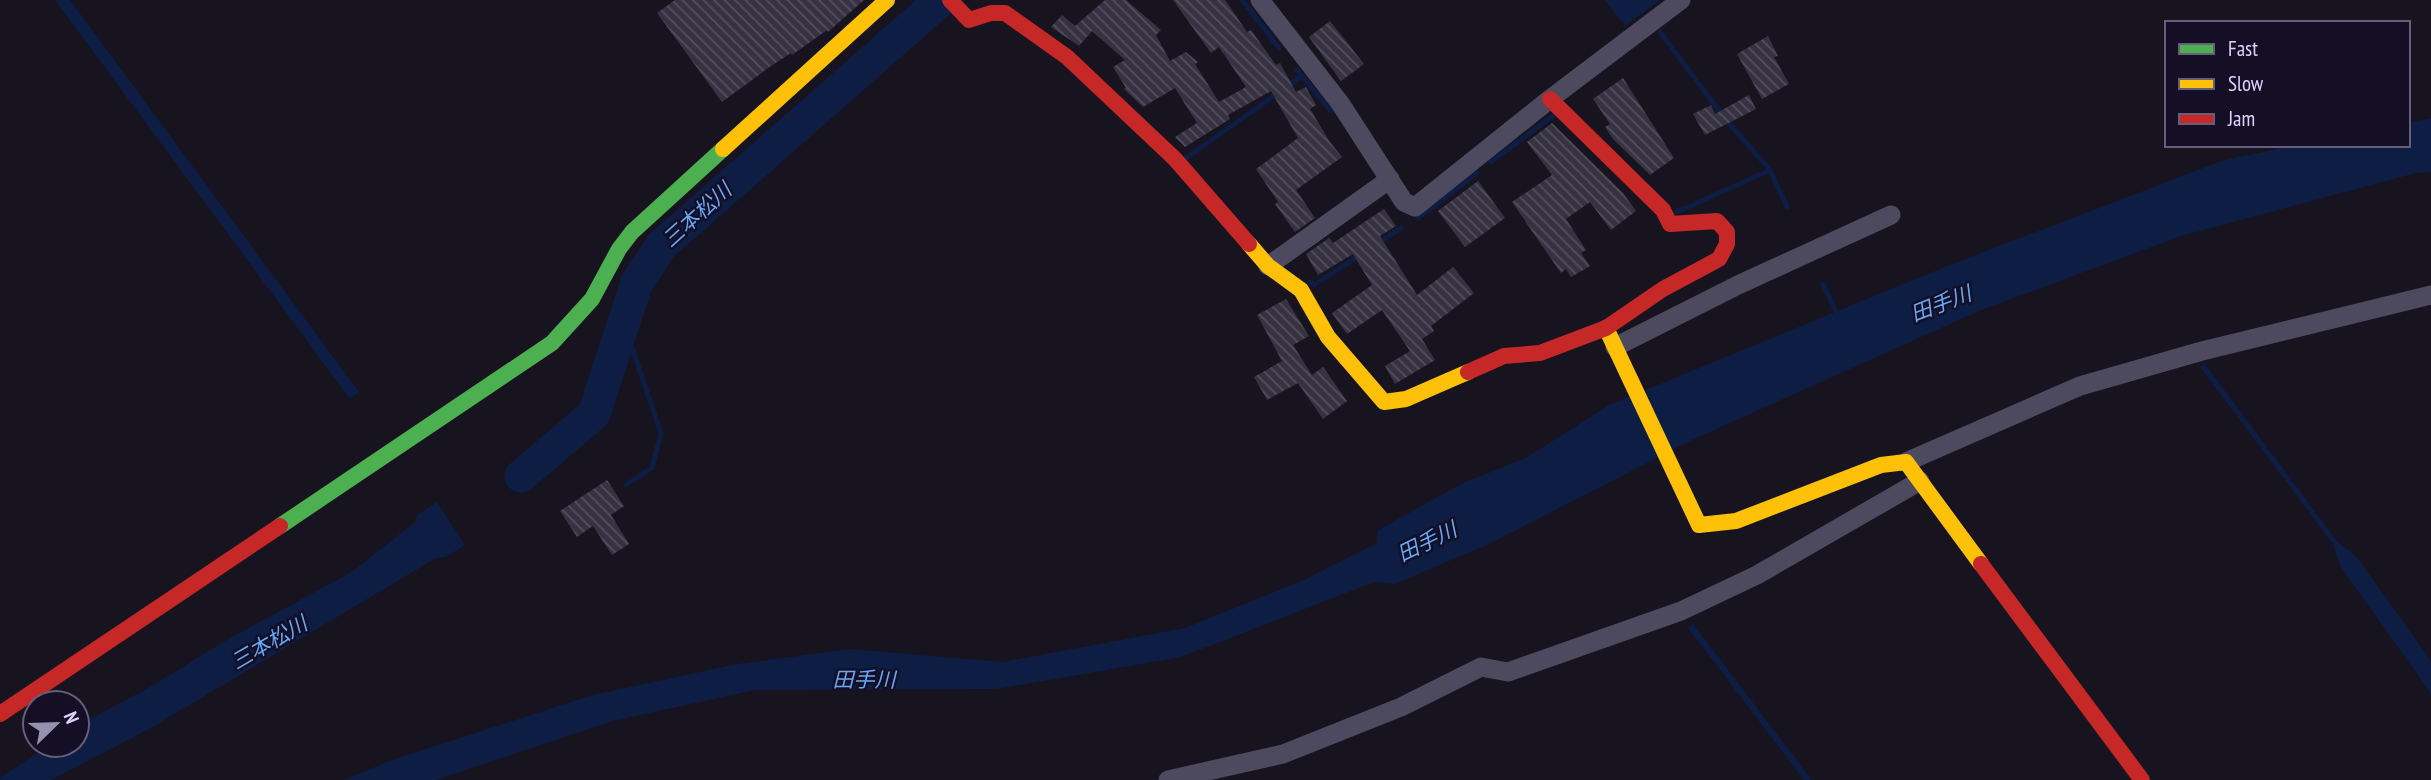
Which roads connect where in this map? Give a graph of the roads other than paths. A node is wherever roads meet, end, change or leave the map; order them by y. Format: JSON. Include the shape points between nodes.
{"nodes":[{"id":1,"x":887,"y":0,"type":"edge"},
{"id":2,"x":950,"y":0,"type":"edge"},
{"id":3,"x":1260,"y":0,"type":"edge"},
{"id":4,"x":1681,"y":0,"type":"edge"},
{"id":5,"x":1550,"y":99,"type":"junction"},
{"id":6,"x":1390,"y":179,"type":"junction"},
{"id":7,"x":1891,"y":215,"type":"dead end"},
{"id":8,"x":1268,"y":266,"type":"junction"},
{"id":9,"x":2431,"y":295,"type":"edge"},
{"id":10,"x":1606,"y":328,"type":"junction"},
{"id":11,"x":1618,"y":353,"type":"junction"},
{"id":12,"x":1906,"y":462,"type":"junction"},
{"id":13,"x":1920,"y":481,"type":"junction"},
{"id":14,"x":0,"y":714,"type":"edge"},
{"id":15,"x":1168,"y":780,"type":"edge"},
{"id":16,"x":2142,"y":780,"type":"edge"}],
"edges":[{"from":1,"to":14,"type":"street","via":[[632,232],[592,299],[552,343]]},
{"from":2,"to":8,"type":"street","via":[[969,20],[1005,13],[1067,57],[1175,159]]},
{"from":3,"to":6,"type":"street","via":[[1340,103]]},
{"from":4,"to":5,"type":"street"},
{"from":5,"to":6,"type":"street","via":[[1415,206],[1404,202]]},
{"from":5,"to":10,"type":"street","via":[[1662,210],[1670,224],[1717,221],[1727,232],[1719,259],[1663,289]]},
{"from":6,"to":8,"type":"street"},
{"from":7,"to":11,"type":"street","via":[[1738,285]]},
{"from":8,"to":10,"type":"street","via":[[1301,290],[1328,337],[1384,402],[1406,399],[1504,356],[1540,353]]},
{"from":9,"to":12,"type":"street","via":[[2080,386]]},
{"from":10,"to":11,"type":"street"},
{"from":11,"to":12,"type":"street","via":[[1699,525],[1736,522],[1881,465]]},
{"from":12,"to":13,"type":"street"},
{"from":13,"to":15,"type":"street","via":[[1757,575],[1681,611],[1508,672],[1481,667],[1401,707],[1283,754]]},
{"from":13,"to":16,"type":"street"}]}
